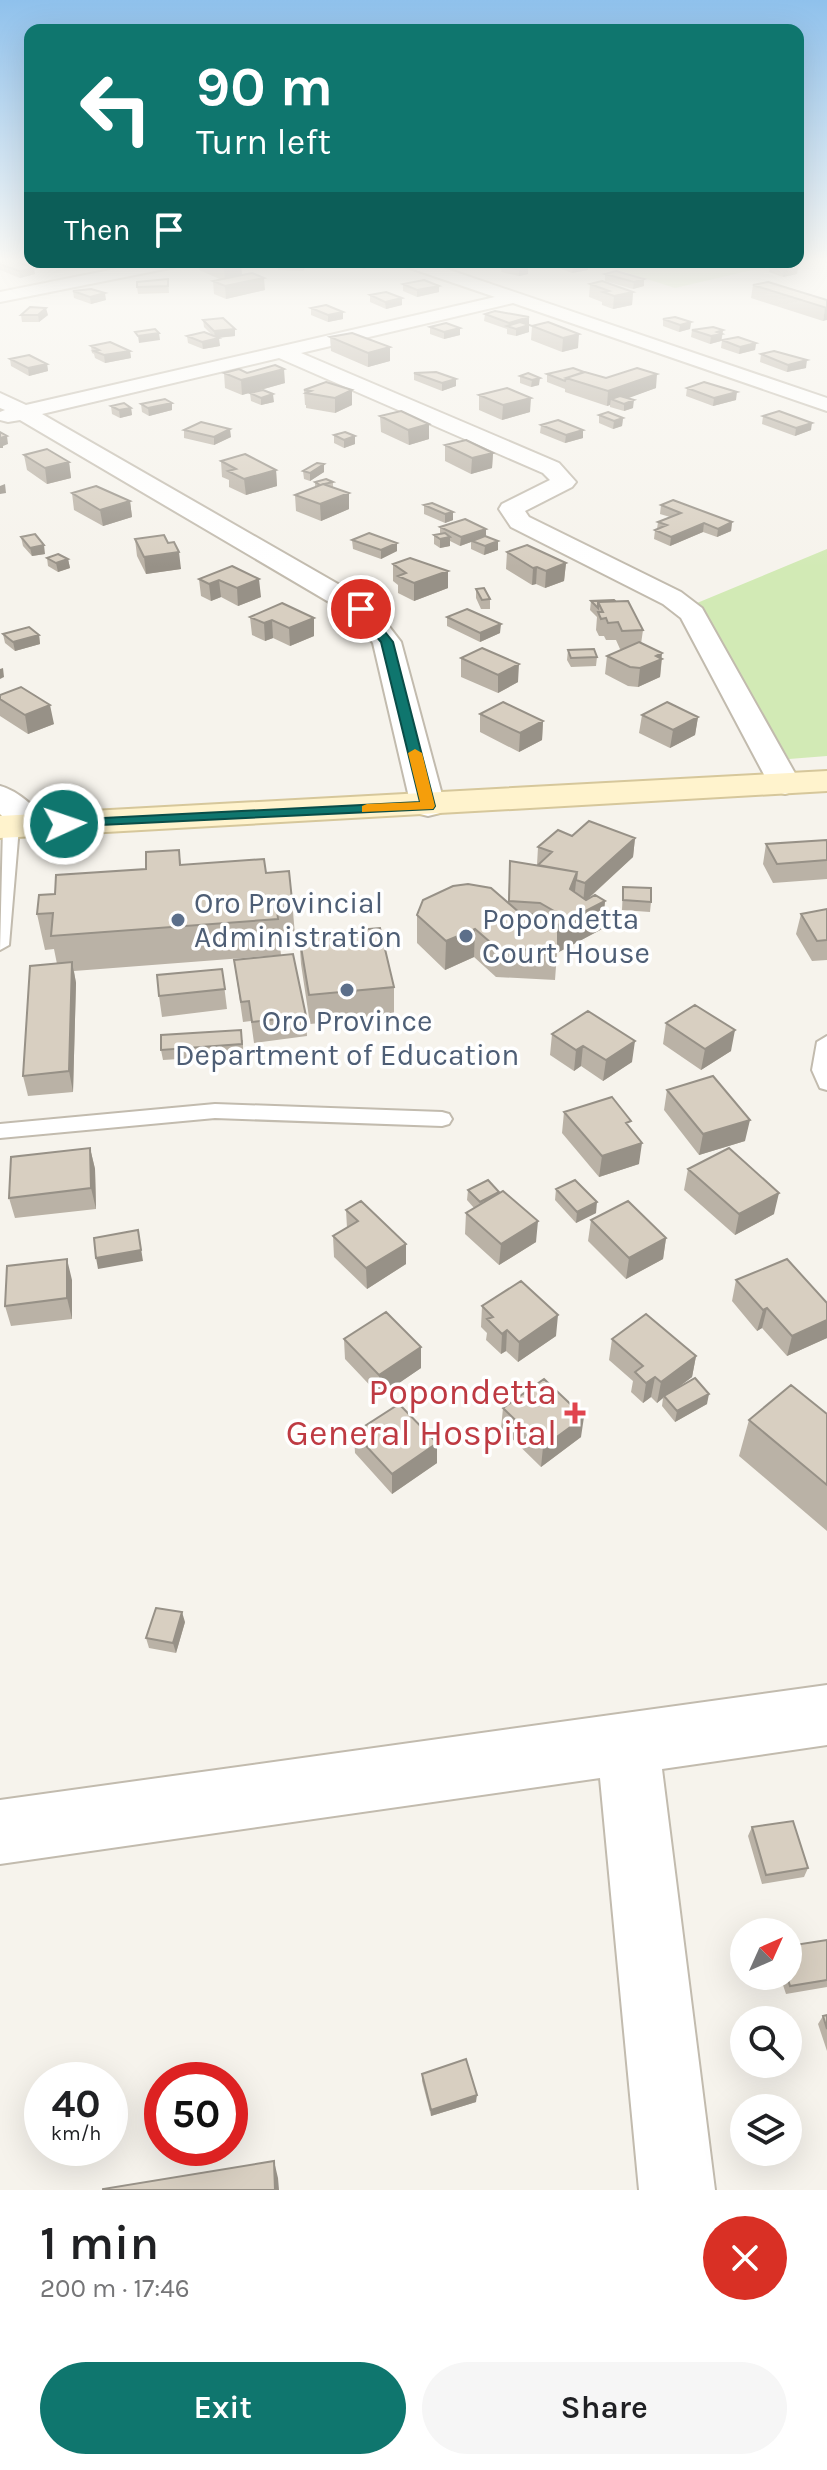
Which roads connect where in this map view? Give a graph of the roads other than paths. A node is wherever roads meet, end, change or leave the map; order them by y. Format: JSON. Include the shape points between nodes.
{"nodes":[{"id":1,"x":228,"y":363,"type":"edge"},
{"id":2,"x":307,"y":363,"type":"edge"},
{"id":3,"x":704,"y":363,"type":"edge"},
{"id":4,"x":827,"y":405,"type":"edge"},
{"id":5,"x":8,"y":410,"type":"edge"},
{"id":6,"x":827,"y":781,"type":"edge"},
{"id":7,"x":785,"y":784,"type":"junction"},
{"id":8,"x":428,"y":806,"type":"junction"},
{"id":9,"x":11,"y":819,"type":"edge"},
{"id":10,"x":0,"y":945,"type":"edge"},
{"id":11,"x":827,"y":1042,"type":"edge"},
{"id":12,"x":827,"y":1083,"type":"edge"},
{"id":13,"x":442,"y":1119,"type":"dead end"},
{"id":14,"x":0,"y":1131,"type":"edge"},
{"id":15,"x":827,"y":1715,"type":"edge"},
{"id":16,"x":628,"y":1743,"type":"junction"},
{"id":17,"x":0,"y":1832,"type":"edge"},
{"id":18,"x":677,"y":2190,"type":"edge"}],
"edges":[{"from":1,"to":5,"type":"street"},
{"from":2,"to":7,"type":"street","via":[[551,468],[564,482],[511,509],[520,522],[672,598],[692,614]]},
{"from":3,"to":4,"type":"street"},
{"from":5,"to":8,"type":"street","via":[[361,609],[387,642]]},
{"from":6,"to":7,"type":"main road"},
{"from":7,"to":8,"type":"main road"},
{"from":8,"to":9,"type":"main road"},
{"from":9,"to":10,"type":"lane"},
{"from":11,"to":12,"type":"lane","via":[[822,1070]]},
{"from":13,"to":14,"type":"lane","via":[[215,1111]]},
{"from":15,"to":16,"type":"street"},
{"from":16,"to":17,"type":"street"},
{"from":16,"to":18,"type":"street"}]}
